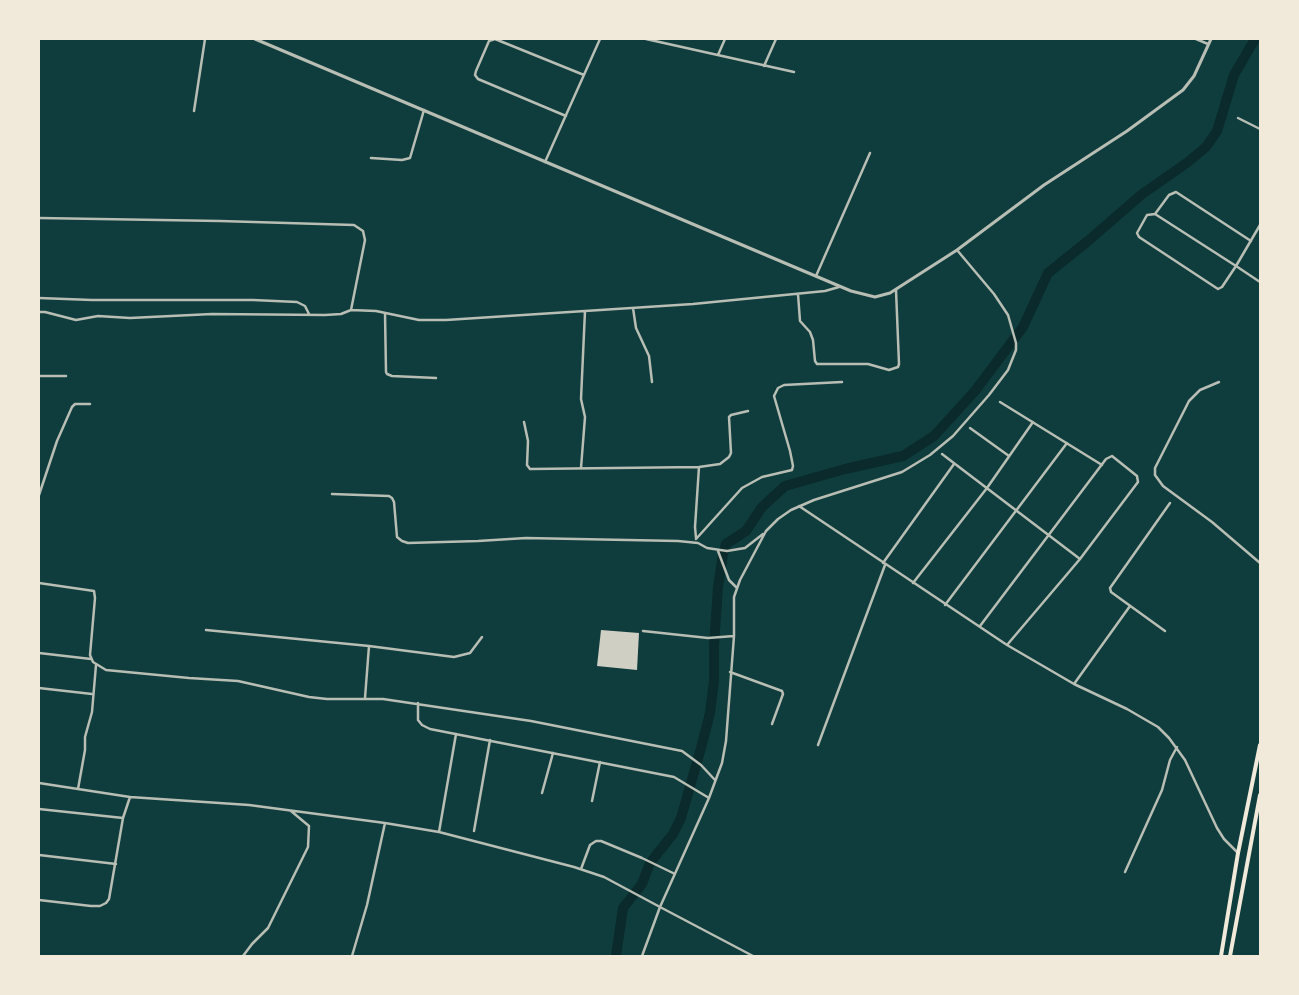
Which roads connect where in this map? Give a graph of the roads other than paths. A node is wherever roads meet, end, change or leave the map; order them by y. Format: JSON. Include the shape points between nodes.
{"nodes":[{"id":1,"x":205,"y":39,"type":"edge"},
{"id":2,"x":255,"y":39,"type":"edge"},
{"id":3,"x":600,"y":39,"type":"edge"},
{"id":4,"x":646,"y":39,"type":"edge"},
{"id":5,"x":725,"y":39,"type":"edge"},
{"id":6,"x":776,"y":39,"type":"edge"},
{"id":7,"x":1196,"y":39,"type":"edge"},
{"id":8,"x":1211,"y":39,"type":"edge"},
{"id":9,"x":1209,"y":44,"type":"junction"},
{"id":10,"x":718,"y":55,"type":"junction"},
{"id":11,"x":764,"y":66,"type":"junction"},
{"id":12,"x":794,"y":72,"type":"dead end"},
{"id":13,"x":584,"y":75,"type":"junction"},
{"id":14,"x":424,"y":110,"type":"junction"},
{"id":15,"x":194,"y":111,"type":"dead end"},
{"id":16,"x":566,"y":116,"type":"junction"},
{"id":17,"x":1238,"y":118,"type":"dead end"},
{"id":18,"x":1260,"y":129,"type":"edge"},
{"id":19,"x":870,"y":153,"type":"dead end"},
{"id":20,"x":371,"y":158,"type":"dead end"},
{"id":21,"x":545,"y":162,"type":"junction"},
{"id":22,"x":1155,"y":214,"type":"junction"},
{"id":23,"x":39,"y":218,"type":"edge"},
{"id":24,"x":1260,"y":225,"type":"edge"},
{"id":25,"x":1251,"y":241,"type":"junction"},
{"id":26,"x":957,"y":250,"type":"junction"},
{"id":27,"x":1236,"y":266,"type":"junction"},
{"id":28,"x":816,"y":276,"type":"junction"},
{"id":29,"x":1260,"y":282,"type":"edge"},
{"id":30,"x":840,"y":286,"type":"junction"},
{"id":31,"x":896,"y":289,"type":"junction"},
{"id":32,"x":798,"y":294,"type":"junction"},
{"id":33,"x":39,"y":298,"type":"edge"},
{"id":34,"x":633,"y":308,"type":"junction"},
{"id":35,"x":351,"y":310,"type":"junction"},
{"id":36,"x":39,"y":312,"type":"edge"},
{"id":37,"x":385,"y":312,"type":"junction"},
{"id":38,"x":585,"y":312,"type":"junction"},
{"id":39,"x":309,"y":314,"type":"junction"},
{"id":40,"x":39,"y":376,"type":"edge"},
{"id":41,"x":66,"y":376,"type":"dead end"},
{"id":42,"x":436,"y":378,"type":"dead end"},
{"id":43,"x":652,"y":382,"type":"dead end"},
{"id":44,"x":842,"y":382,"type":"dead end"},
{"id":45,"x":1219,"y":382,"type":"dead end"},
{"id":46,"x":1000,"y":402,"type":"dead end"},
{"id":47,"x":90,"y":404,"type":"dead end"},
{"id":48,"x":748,"y":411,"type":"dead end"},
{"id":49,"x":524,"y":422,"type":"dead end"},
{"id":50,"x":1033,"y":422,"type":"junction"},
{"id":51,"x":970,"y":428,"type":"dead end"},
{"id":52,"x":1067,"y":443,"type":"junction"},
{"id":53,"x":942,"y":454,"type":"dead end"},
{"id":54,"x":1010,"y":456,"type":"junction"},
{"id":55,"x":954,"y":464,"type":"junction"},
{"id":56,"x":1102,"y":465,"type":"junction"},
{"id":57,"x":699,"y":467,"type":"junction"},
{"id":58,"x":582,"y":468,"type":"junction"},
{"id":59,"x":987,"y":488,"type":"junction"},
{"id":60,"x":332,"y":494,"type":"dead end"},
{"id":61,"x":39,"y":495,"type":"edge"},
{"id":62,"x":1170,"y":503,"type":"dead end"},
{"id":63,"x":799,"y":506,"type":"junction"},
{"id":64,"x":1016,"y":511,"type":"junction"},
{"id":65,"x":766,"y":531,"type":"junction"},
{"id":66,"x":1048,"y":535,"type":"junction"},
{"id":67,"x":696,"y":539,"type":"junction"},
{"id":68,"x":698,"y":544,"type":"junction"},
{"id":69,"x":718,"y":551,"type":"junction"},
{"id":70,"x":1080,"y":559,"type":"junction"},
{"id":71,"x":1260,"y":562,"type":"edge"},
{"id":72,"x":884,"y":564,"type":"junction"},
{"id":73,"x":39,"y":583,"type":"edge"},
{"id":74,"x":913,"y":583,"type":"junction"},
{"id":75,"x":737,"y":588,"type":"junction"},
{"id":76,"x":945,"y":605,"type":"junction"},
{"id":77,"x":1130,"y":605,"type":"junction"},
{"id":78,"x":980,"y":626,"type":"junction"},
{"id":79,"x":206,"y":630,"type":"dead end"},
{"id":80,"x":643,"y":631,"type":"dead end"},
{"id":81,"x":1165,"y":631,"type":"dead end"},
{"id":82,"x":734,"y":636,"type":"junction"},
{"id":83,"x":482,"y":637,"type":"dead end"},
{"id":84,"x":1007,"y":645,"type":"junction"},
{"id":85,"x":369,"y":646,"type":"junction"},
{"id":86,"x":39,"y":654,"type":"edge"},
{"id":87,"x":91,"y":659,"type":"junction"},
{"id":88,"x":96,"y":665,"type":"junction"},
{"id":89,"x":730,"y":672,"type":"junction"},
{"id":90,"x":1074,"y":684,"type":"junction"},
{"id":91,"x":39,"y":688,"type":"edge"},
{"id":92,"x":92,"y":694,"type":"junction"},
{"id":93,"x":365,"y":698,"type":"junction"},
{"id":94,"x":418,"y":703,"type":"junction"},
{"id":95,"x":772,"y":724,"type":"dead end"},
{"id":96,"x":456,"y":734,"type":"junction"},
{"id":97,"x":490,"y":740,"type":"junction"},
{"id":98,"x":818,"y":745,"type":"dead end"},
{"id":99,"x":1260,"y":745,"type":"edge"},
{"id":100,"x":1177,"y":747,"type":"junction"},
{"id":101,"x":553,"y":753,"type":"junction"},
{"id":102,"x":600,"y":762,"type":"junction"},
{"id":103,"x":716,"y":780,"type":"junction"},
{"id":104,"x":39,"y":784,"type":"edge"},
{"id":105,"x":78,"y":789,"type":"junction"},
{"id":106,"x":542,"y":793,"type":"dead end"},
{"id":107,"x":1260,"y":795,"type":"edge"},
{"id":108,"x":130,"y":797,"type":"junction"},
{"id":109,"x":709,"y":798,"type":"junction"},
{"id":110,"x":592,"y":801,"type":"dead end"},
{"id":111,"x":39,"y":810,"type":"edge"},
{"id":112,"x":290,"y":810,"type":"junction"},
{"id":113,"x":123,"y":818,"type":"junction"},
{"id":114,"x":385,"y":823,"type":"junction"},
{"id":115,"x":474,"y":831,"type":"dead end"},
{"id":116,"x":439,"y":832,"type":"junction"},
{"id":117,"x":1238,"y":853,"type":"junction"},
{"id":118,"x":39,"y":854,"type":"edge"},
{"id":119,"x":116,"y":864,"type":"junction"},
{"id":120,"x":581,"y":870,"type":"junction"},
{"id":121,"x":1125,"y":872,"type":"dead end"},
{"id":122,"x":675,"y":874,"type":"junction"},
{"id":123,"x":39,"y":900,"type":"edge"},
{"id":124,"x":660,"y":907,"type":"junction"},
{"id":125,"x":243,"y":956,"type":"edge"},
{"id":126,"x":352,"y":956,"type":"edge"},
{"id":127,"x":642,"y":956,"type":"edge"},
{"id":128,"x":753,"y":956,"type":"edge"},
{"id":129,"x":1221,"y":956,"type":"edge"},
{"id":130,"x":1230,"y":956,"type":"edge"}],
"edges":[{"from":1,"to":15,"type":"street"},
{"from":2,"to":14,"type":"street"},
{"from":3,"to":13,"type":"street"},
{"from":4,"to":10,"type":"street"},
{"from":5,"to":10,"type":"street"},
{"from":6,"to":11,"type":"street"},
{"from":7,"to":9,"type":"street"},
{"from":8,"to":9,"type":"street"},
{"from":9,"to":26,"type":"street","via":[[1194,76],[1183,90]]},
{"from":10,"to":11,"type":"street"},
{"from":11,"to":12,"type":"street"},
{"from":13,"to":16,"type":"street"},
{"from":13,"to":16,"type":"street","via":[[495,39],[489,40],[476,71],[478,79]]},
{"from":14,"to":20,"type":"street","via":[[410,158]]},
{"from":14,"to":21,"type":"street"},
{"from":16,"to":21,"type":"street"},
{"from":17,"to":18,"type":"street"},
{"from":19,"to":28,"type":"street"},
{"from":21,"to":28,"type":"street"},
{"from":22,"to":25,"type":"street","via":[[1169,195],[1176,192]]},
{"from":22,"to":27,"type":"street"},
{"from":22,"to":27,"type":"street","via":[[1147,214],[1137,235],[1210,285],[1218,289],[1222,287]]},
{"from":23,"to":35,"type":"street","via":[[354,225],[363,231],[365,240]]},
{"from":24,"to":25,"type":"street"},
{"from":25,"to":27,"type":"street"},
{"from":26,"to":31,"type":"street"},
{"from":26,"to":63,"type":"street","via":[[1003,306],[1012,325],[1015,357],[1008,370],[939,449],[902,472]]},
{"from":27,"to":29,"type":"street"},
{"from":28,"to":30,"type":"street"},
{"from":30,"to":31,"type":"street","via":[[875,297]]},
{"from":30,"to":32,"type":"street"},
{"from":31,"to":32,"type":"street","via":[[899,364],[898,368],[888,370],[868,364],[817,364],[810,332],[800,321]]},
{"from":32,"to":34,"type":"street"},
{"from":33,"to":39,"type":"street","via":[[297,302],[305,306]]},
{"from":34,"to":38,"type":"street"},
{"from":34,"to":43,"type":"street","via":[[636,328],[649,356]]},
{"from":35,"to":37,"type":"street"},
{"from":35,"to":39,"type":"street","via":[[342,314]]},
{"from":36,"to":39,"type":"street","via":[[76,320],[98,316]]},
{"from":37,"to":38,"type":"street","via":[[419,320]]},
{"from":37,"to":42,"type":"street","via":[[387,374]]},
{"from":38,"to":58,"type":"street"},
{"from":40,"to":41,"type":"street"},
{"from":44,"to":67,"type":"street","via":[[778,388],[774,396],[790,451],[792,470],[762,477],[742,488]]},
{"from":45,"to":71,"type":"street","via":[[1200,390],[1189,400],[1155,468],[1155,474],[1163,486]]},
{"from":46,"to":50,"type":"street"},
{"from":47,"to":61,"type":"street","via":[[72,407]]},
{"from":48,"to":57,"type":"street","via":[[729,417],[729,458],[720,464]]},
{"from":49,"to":58,"type":"street","via":[[528,441],[527,468]]},
{"from":50,"to":52,"type":"street"},
{"from":50,"to":54,"type":"street"},
{"from":51,"to":54,"type":"street"},
{"from":52,"to":56,"type":"street"},
{"from":52,"to":64,"type":"street"},
{"from":53,"to":55,"type":"street"},
{"from":54,"to":59,"type":"street"},
{"from":55,"to":59,"type":"street"},
{"from":55,"to":72,"type":"street"},
{"from":56,"to":66,"type":"street"},
{"from":56,"to":70,"type":"street","via":[[1112,456],[1138,480]]},
{"from":57,"to":58,"type":"street"},
{"from":57,"to":67,"type":"street"},
{"from":59,"to":64,"type":"street"},
{"from":59,"to":74,"type":"street"},
{"from":60,"to":68,"type":"street","via":[[389,496],[394,502],[397,537],[408,543],[526,538]]},
{"from":62,"to":77,"type":"street","via":[[1110,586],[1111,592]]},
{"from":63,"to":65,"type":"street"},
{"from":63,"to":72,"type":"street"},
{"from":64,"to":66,"type":"street"},
{"from":64,"to":76,"type":"street"},
{"from":65,"to":69,"type":"street","via":[[744,548]]},
{"from":65,"to":75,"type":"street"},
{"from":66,"to":70,"type":"street"},
{"from":66,"to":78,"type":"street"},
{"from":67,"to":68,"type":"street"},
{"from":68,"to":69,"type":"street"},
{"from":69,"to":75,"type":"street","via":[[729,580]]},
{"from":70,"to":84,"type":"street"},
{"from":72,"to":74,"type":"street"},
{"from":72,"to":98,"type":"street"},
{"from":73,"to":87,"type":"street","via":[[94,591]]},
{"from":74,"to":76,"type":"street"},
{"from":75,"to":82,"type":"street"},
{"from":76,"to":78,"type":"street"},
{"from":77,"to":81,"type":"street"},
{"from":77,"to":90,"type":"street"},
{"from":78,"to":84,"type":"street"},
{"from":79,"to":85,"type":"street"},
{"from":80,"to":82,"type":"street","via":[[708,638]]},
{"from":82,"to":89,"type":"street"},
{"from":83,"to":85,"type":"street","via":[[470,653],[454,657]]},
{"from":84,"to":90,"type":"street"},
{"from":85,"to":93,"type":"street"},
{"from":86,"to":87,"type":"street"},
{"from":87,"to":88,"type":"street"},
{"from":88,"to":92,"type":"street"},
{"from":88,"to":93,"type":"street","via":[[106,670],[238,681],[309,697]]},
{"from":89,"to":95,"type":"street","via":[[782,691]]},
{"from":89,"to":103,"type":"street","via":[[726,741]]},
{"from":90,"to":100,"type":"street","via":[[1144,718]]},
{"from":91,"to":92,"type":"street"},
{"from":92,"to":105,"type":"street","via":[[92,712]]},
{"from":93,"to":94,"type":"street"},
{"from":94,"to":96,"type":"street","via":[[418,720],[422,725]]},
{"from":94,"to":103,"type":"street","via":[[678,750],[690,756]]},
{"from":96,"to":97,"type":"street"},
{"from":96,"to":116,"type":"street"},
{"from":97,"to":101,"type":"street"},
{"from":97,"to":115,"type":"street"},
{"from":99,"to":117,"type":"highway"},
{"from":100,"to":117,"type":"street","via":[[1217,828]]},
{"from":100,"to":121,"type":"street","via":[[1162,790]]},
{"from":101,"to":102,"type":"street"},
{"from":101,"to":106,"type":"street"},
{"from":102,"to":109,"type":"street","via":[[674,777]]},
{"from":102,"to":110,"type":"street"},
{"from":103,"to":109,"type":"street"},
{"from":104,"to":105,"type":"street"},
{"from":105,"to":108,"type":"street"},
{"from":107,"to":130,"type":"highway"},
{"from":108,"to":112,"type":"street","via":[[223,802]]},
{"from":108,"to":113,"type":"street"},
{"from":109,"to":122,"type":"street"},
{"from":111,"to":113,"type":"street"},
{"from":112,"to":114,"type":"street"},
{"from":112,"to":125,"type":"street","via":[[309,826],[308,847],[268,928]]},
{"from":113,"to":119,"type":"street"},
{"from":114,"to":116,"type":"street"},
{"from":114,"to":126,"type":"street"},
{"from":116,"to":120,"type":"street"},
{"from":117,"to":129,"type":"highway"},
{"from":118,"to":119,"type":"street"},
{"from":119,"to":123,"type":"street","via":[[109,899],[103,905]]},
{"from":120,"to":122,"type":"street","via":[[590,845],[596,841]]},
{"from":120,"to":124,"type":"street","via":[[604,876]]},
{"from":122,"to":124,"type":"street"},
{"from":124,"to":127,"type":"street"},
{"from":124,"to":128,"type":"street"}]}
